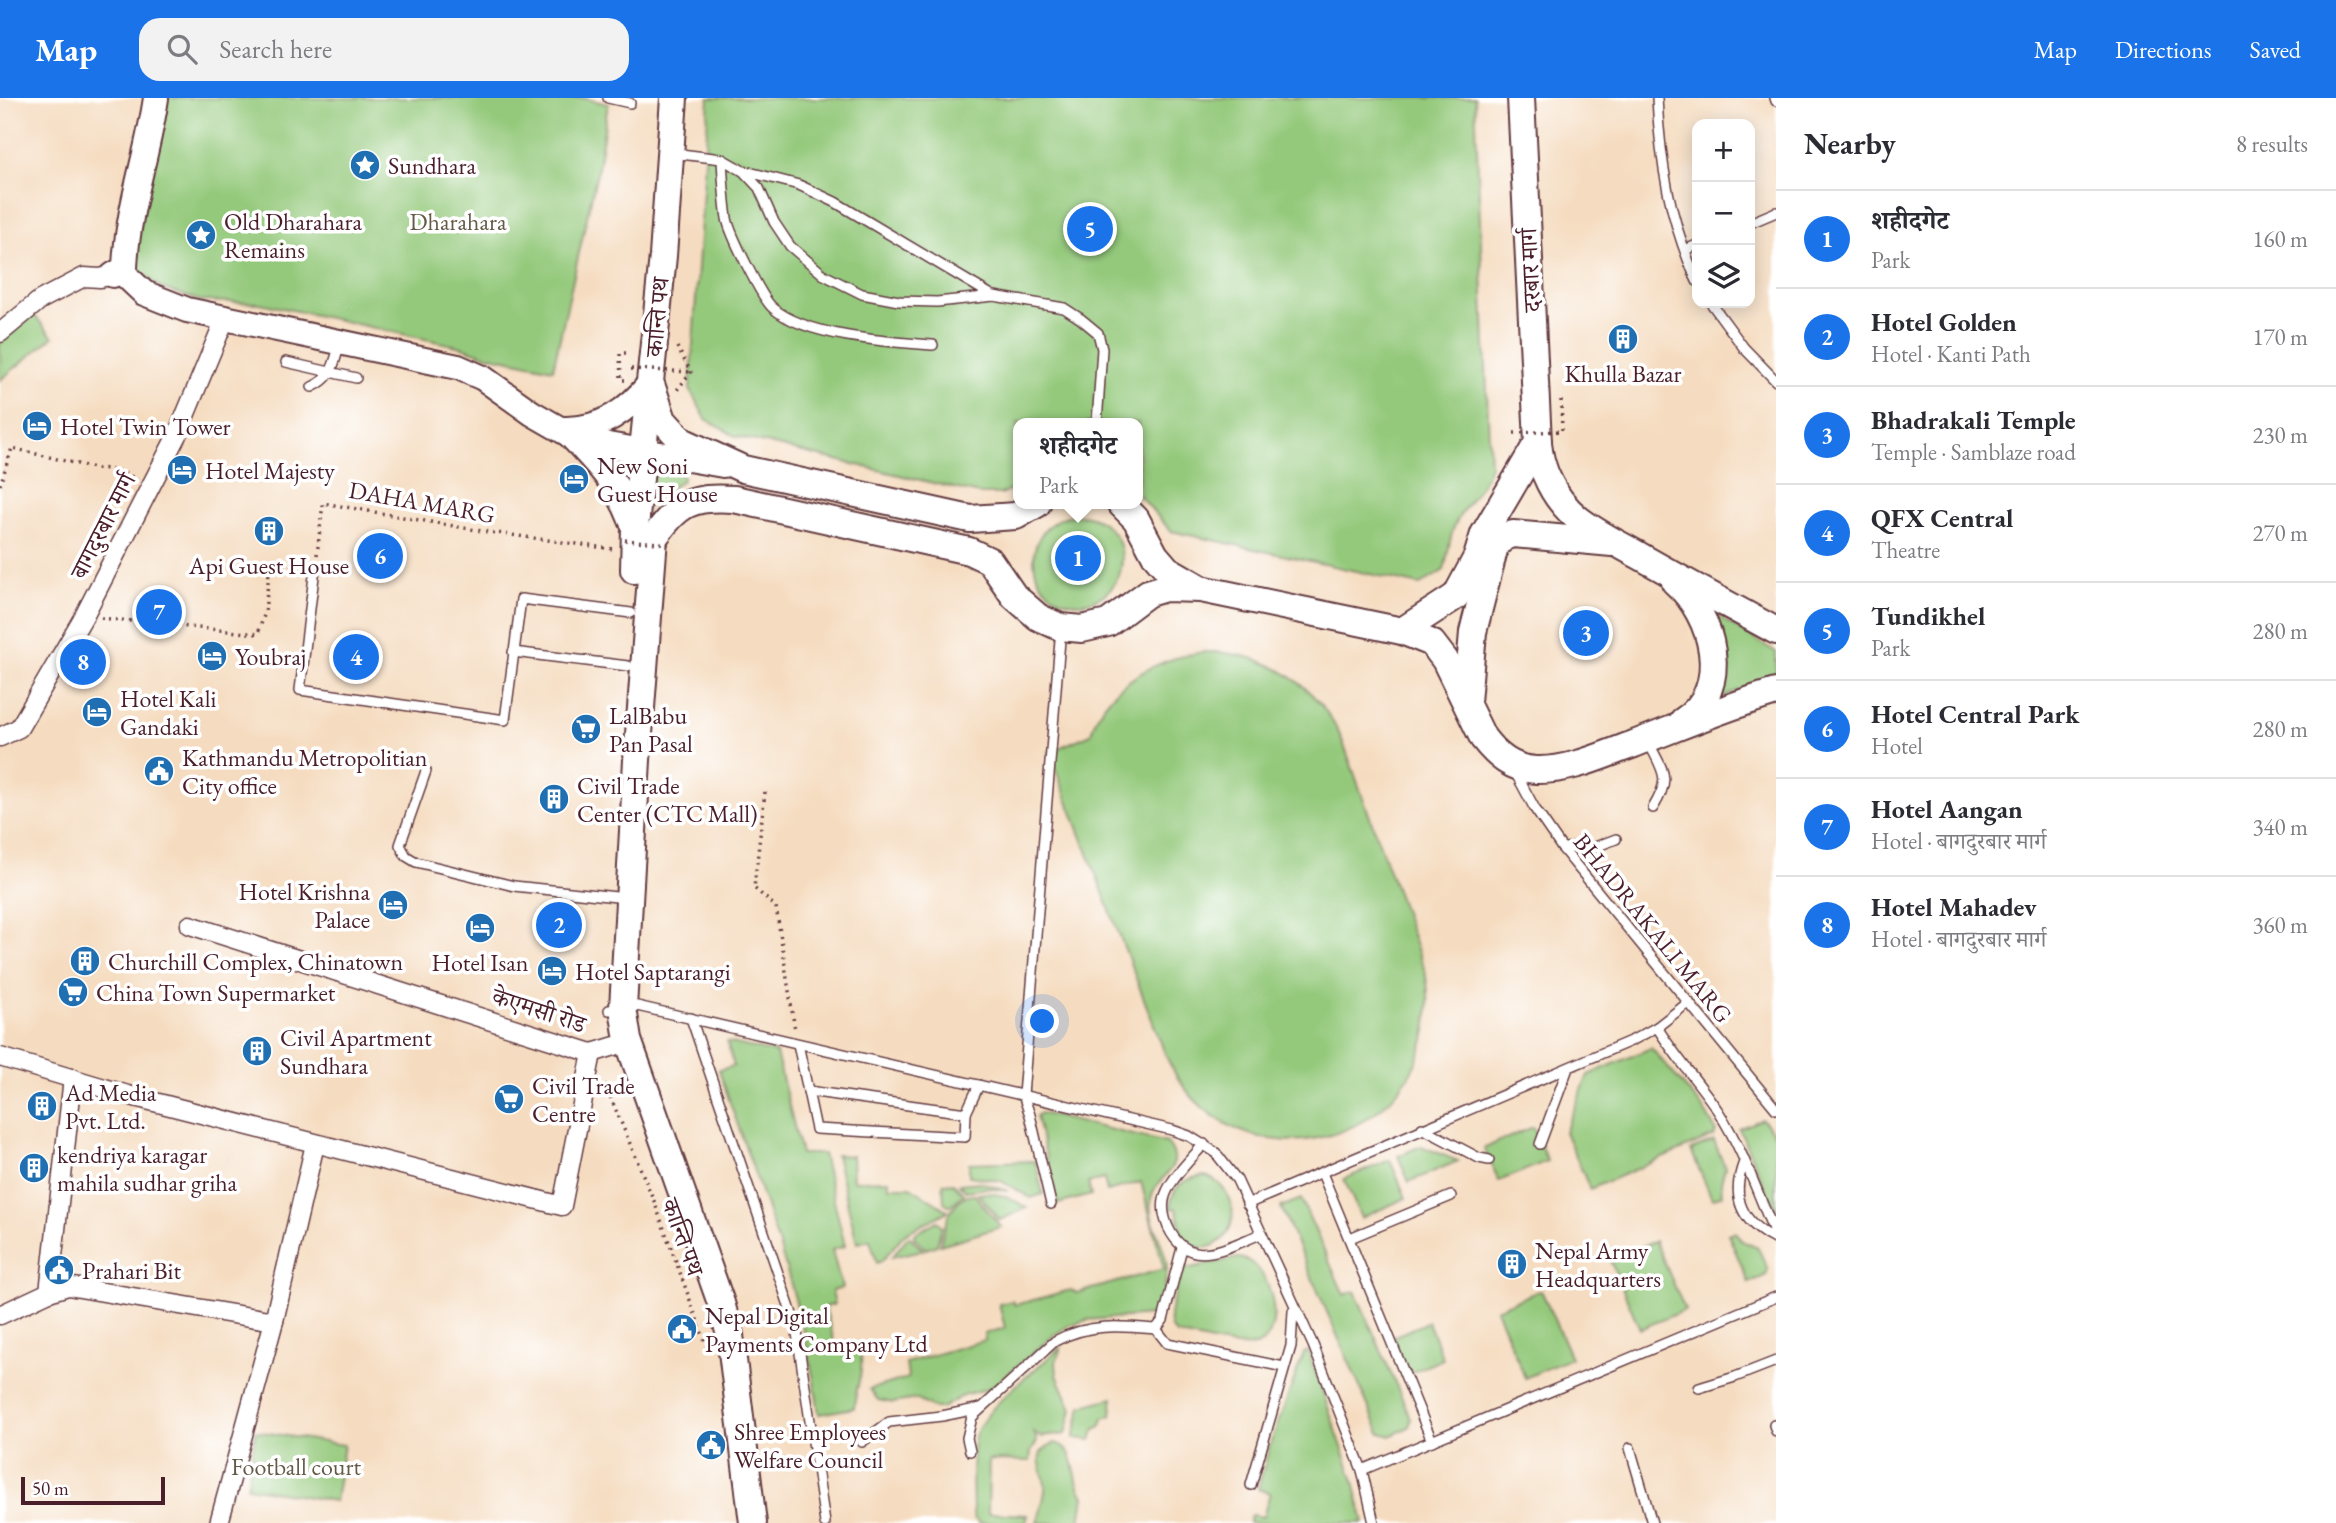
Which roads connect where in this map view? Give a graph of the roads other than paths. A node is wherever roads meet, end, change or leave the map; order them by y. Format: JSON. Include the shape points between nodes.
{"nodes":[{"id":1,"x":608,"y":98,"type":"edge"},
{"id":2,"x":674,"y":98,"type":"edge"},
{"id":3,"x":1521,"y":98,"type":"edge"},
{"id":4,"x":1657,"y":98,"type":"edge"},
{"id":5,"x":631,"y":103,"type":"dead end"},
{"id":6,"x":155,"y":109,"type":"edge"},
{"id":7,"x":670,"y":152,"type":"junction"},
{"id":8,"x":722,"y":159,"type":"junction"},
{"id":9,"x":743,"y":171,"type":"junction"},
{"id":10,"x":1776,"y":212,"type":"edge"},
{"id":11,"x":1755,"y":221,"type":"edge"},
{"id":12,"x":1695,"y":245,"type":"edge"},
{"id":13,"x":1685,"y":250,"type":"junction"},
{"id":14,"x":1692,"y":268,"type":"edge"},
{"id":15,"x":119,"y":271,"type":"junction"},
{"id":16,"x":993,"y":296,"type":"junction"},
{"id":17,"x":1715,"y":308,"type":"edge"},
{"id":18,"x":225,"y":319,"type":"junction"},
{"id":19,"x":0,"y":333,"type":"edge"},
{"id":20,"x":340,"y":341,"type":"junction"},
{"id":21,"x":933,"y":345,"type":"dead end"},
{"id":22,"x":286,"y":362,"type":"dead end"},
{"id":23,"x":332,"y":372,"type":"junction"},
{"id":24,"x":641,"y":376,"type":"junction"},
{"id":25,"x":356,"y":378,"type":"dead end"},
{"id":26,"x":1776,"y":381,"type":"edge"},
{"id":27,"x":312,"y":387,"type":"dead end"},
{"id":28,"x":1097,"y":418,"type":"edge"},
{"id":29,"x":566,"y":432,"type":"junction"},
{"id":30,"x":1538,"y":435,"type":"junction"},
{"id":31,"x":642,"y":450,"type":"junction"},
{"id":32,"x":743,"y":469,"type":"junction"},
{"id":33,"x":1028,"y":509,"type":"edge"},
{"id":34,"x":1126,"y":509,"type":"edge"},
{"id":35,"x":628,"y":539,"type":"junction"},
{"id":36,"x":1619,"y":544,"type":"junction"},
{"id":37,"x":1656,"y":565,"type":"junction"},
{"id":38,"x":315,"y":568,"type":"road end"},
{"id":39,"x":1201,"y":589,"type":"junction"},
{"id":40,"x":631,"y":613,"type":"junction"},
{"id":41,"x":1402,"y":631,"type":"junction"},
{"id":42,"x":1776,"y":631,"type":"edge"},
{"id":43,"x":1060,"y":640,"type":"dead end"},
{"id":44,"x":513,"y":652,"type":"junction"},
{"id":45,"x":628,"y":666,"type":"junction"},
{"id":46,"x":1776,"y":692,"type":"edge"},
{"id":47,"x":1467,"y":702,"type":"junction"},
{"id":48,"x":1656,"y":735,"type":"junction"},
{"id":49,"x":0,"y":737,"type":"edge"},
{"id":50,"x":1512,"y":765,"type":"junction"},
{"id":51,"x":426,"y":771,"type":"dead end"},
{"id":52,"x":1653,"y":808,"type":"dead end"},
{"id":53,"x":1616,"y":839,"type":"dead end"},
{"id":54,"x":1562,"y":848,"type":"junction"},
{"id":55,"x":622,"y":898,"type":"junction"},
{"id":56,"x":190,"y":925,"type":"dead end"},
{"id":57,"x":1689,"y":1002,"type":"junction"},
{"id":58,"x":616,"y":1009,"type":"junction"},
{"id":59,"x":691,"y":1018,"type":"junction"},
{"id":60,"x":1657,"y":1027,"type":"junction"},
{"id":61,"x":798,"y":1044,"type":"junction"},
{"id":62,"x":604,"y":1049,"type":"junction"},
{"id":63,"x":0,"y":1056,"type":"edge"},
{"id":64,"x":1567,"y":1068,"type":"junction"},
{"id":65,"x":73,"y":1078,"type":"junction"},
{"id":66,"x":979,"y":1085,"type":"junction"},
{"id":67,"x":808,"y":1091,"type":"junction"},
{"id":68,"x":1023,"y":1095,"type":"junction"},
{"id":69,"x":1776,"y":1109,"type":"edge"},
{"id":70,"x":966,"y":1113,"type":"junction"},
{"id":71,"x":1422,"y":1128,"type":"junction"},
{"id":72,"x":315,"y":1144,"type":"junction"},
{"id":73,"x":1204,"y":1144,"type":"junction"},
{"id":74,"x":1540,"y":1144,"type":"dead end"},
{"id":75,"x":1489,"y":1160,"type":"dead end"},
{"id":76,"x":1744,"y":1162,"type":"junction"},
{"id":77,"x":1322,"y":1172,"type":"junction"},
{"id":78,"x":1451,"y":1196,"type":"dead end"},
{"id":79,"x":1051,"y":1204,"type":"dead end"},
{"id":80,"x":1247,"y":1204,"type":"junction"},
{"id":81,"x":1261,"y":1234,"type":"junction"},
{"id":82,"x":1350,"y":1238,"type":"junction"},
{"id":83,"x":1776,"y":1238,"type":"edge"},
{"id":84,"x":1182,"y":1248,"type":"junction"},
{"id":85,"x":49,"y":1292,"type":"junction"},
{"id":86,"x":1776,"y":1297,"type":"edge"},
{"id":87,"x":1293,"y":1306,"type":"junction"},
{"id":88,"x":0,"y":1315,"type":"edge"},
{"id":89,"x":274,"y":1321,"type":"junction"},
{"id":90,"x":1156,"y":1329,"type":"junction"},
{"id":91,"x":1776,"y":1361,"type":"edge"},
{"id":92,"x":1284,"y":1367,"type":"junction"},
{"id":93,"x":1699,"y":1388,"type":"dead end"},
{"id":94,"x":983,"y":1407,"type":"junction"},
{"id":95,"x":1432,"y":1441,"type":"junction"},
{"id":96,"x":862,"y":1442,"type":"dead end"},
{"id":97,"x":1630,"y":1448,"type":"dead end"},
{"id":98,"x":970,"y":1451,"type":"dead end"},
{"id":99,"x":1362,"y":1470,"type":"junction"},
{"id":100,"x":1251,"y":1485,"type":"dead end"},
{"id":101,"x":219,"y":1523,"type":"edge"},
{"id":102,"x":738,"y":1523,"type":"edge"},
{"id":103,"x":753,"y":1523,"type":"edge"},
{"id":104,"x":825,"y":1523,"type":"edge"},
{"id":105,"x":1374,"y":1523,"type":"edge"},
{"id":106,"x":1652,"y":1523,"type":"edge"}],
"edges":[{"from":1,"to":5,"type":"lane"},
{"from":2,"to":7,"type":"main road","name":"कान्ति पथ"},
{"from":3,"to":30,"type":"main road","name":"दरबार मार्ग"},
{"from":4,"to":13,"type":"lane","via":[[1662,167]]},
{"from":6,"to":15,"type":"street"},
{"from":7,"to":8,"type":"lane"},
{"from":7,"to":24,"type":"main road","name":"कान्ति पथ"},
{"from":8,"to":9,"type":"lane"},
{"from":8,"to":21,"type":"lane","via":[[727,221],[771,307],[793,321],[824,331]]},
{"from":9,"to":16,"type":"lane","via":[[799,185],[835,202]]},
{"from":9,"to":16,"type":"lane","via":[[760,188],[790,246],[824,275],[862,294],[899,302]]},
{"from":10,"to":11,"type":"lane"},
{"from":12,"to":13,"type":"lane"},
{"from":13,"to":14,"type":"lane"},
{"from":15,"to":18,"type":"street","via":[[158,300]]},
{"from":15,"to":19,"type":"street","via":[[100,278],[84,277],[40,300]]},
{"from":16,"to":28,"type":"lane","via":[[1064,309],[1098,332],[1102,349]]},
{"from":17,"to":26,"type":"lane"},
{"from":18,"to":20,"type":"street"},
{"from":18,"to":49,"type":"street","name":"बागदुरबार मार्ग","via":[[177,435],[84,616],[19,728]]},
{"from":20,"to":23,"type":"lane"},
{"from":20,"to":29,"type":"street","via":[[458,366]]},
{"from":22,"to":23,"type":"lane"},
{"from":23,"to":25,"type":"lane"},
{"from":23,"to":27,"type":"lane"},
{"from":24,"to":29,"type":"street","via":[[635,401],[608,420]]},
{"from":24,"to":31,"type":"main road","name":"कान्ति पथ"},
{"from":24,"to":32,"type":"main road","via":[[663,420],[682,441]]},
{"from":29,"to":31,"type":"street"},
{"from":29,"to":35,"type":"main road","via":[[625,500]]},
{"from":30,"to":36,"type":"main road","name":"दरबार मार्ग","via":[[1540,460],[1561,500],[1576,517]]},
{"from":30,"to":41,"type":"main road","via":[[1456,596]]},
{"from":31,"to":32,"type":"street"},
{"from":31,"to":35,"type":"main road","name":"कान्ति पथ"},
{"from":32,"to":33,"type":"main road","via":[[970,519],[1016,516]]},
{"from":34,"to":39,"type":"main road","via":[[1167,569]]},
{"from":35,"to":40,"type":"main road","name":"कान्ति पथ"},
{"from":36,"to":37,"type":"main road"},
{"from":36,"to":47,"type":"main road","via":[[1513,534],[1495,546],[1473,632]]},
{"from":37,"to":42,"type":"main road"},
{"from":37,"to":48,"type":"main road","via":[[1689,595],[1705,620],[1712,643],[1712,672],[1705,699],[1694,714]]},
{"from":38,"to":44,"type":"lane","via":[[300,690],[505,720]]},
{"from":39,"to":41,"type":"main road"},
{"from":39,"to":55,"type":"main road","via":[[1165,588],[1148,593],[1108,623],[1082,629],[1060,627],[1038,617],[1014,596],[990,561],[969,551],[734,499],[691,501],[668,517],[654,538]]},
{"from":40,"to":44,"type":"lane","via":[[522,599]]},
{"from":40,"to":45,"type":"main road"},
{"from":41,"to":47,"type":"main road","via":[[1432,643]]},
{"from":43,"to":68,"type":"lane"},
{"from":44,"to":45,"type":"lane"},
{"from":45,"to":55,"type":"main road"},
{"from":46,"to":48,"type":"main road"},
{"from":47,"to":50,"type":"main road","via":[[1483,738]]},
{"from":48,"to":50,"type":"main road","via":[[1585,762],[1552,769]]},
{"from":48,"to":52,"type":"lane","via":[[1665,784]]},
{"from":50,"to":54,"type":"lane","name":"BHADRAKALI MARG"},
{"from":51,"to":55,"type":"lane","via":[[400,845],[406,856],[514,886]]},
{"from":53,"to":54,"type":"lane","via":[[1595,847]]},
{"from":54,"to":57,"type":"lane","name":"BHADRAKALI MARG"},
{"from":55,"to":58,"type":"main road"},
{"from":56,"to":62,"type":"street","name":"केएमसी रोड"},
{"from":57,"to":60,"type":"lane"},
{"from":57,"to":69,"type":"lane","name":"BHADRAKALI MARG"},
{"from":58,"to":59,"type":"lane","via":[[637,1006]]},
{"from":58,"to":62,"type":"main road","name":"कान्ति पथ"},
{"from":58,"to":103,"type":"main road","via":[[730,1335]]},
{"from":59,"to":61,"type":"lane"},
{"from":59,"to":104,"type":"lane","via":[[796,1326]]},
{"from":60,"to":64,"type":"lane"},
{"from":60,"to":76,"type":"lane","via":[[1719,1112]]},
{"from":61,"to":66,"type":"lane"},
{"from":61,"to":67,"type":"lane"},
{"from":62,"to":72,"type":"street","via":[[562,1206]]},
{"from":62,"to":102,"type":"main road","name":"कान्ति पथ","via":[[649,1142],[703,1293],[714,1332]]},
{"from":63,"to":65,"type":"street"},
{"from":64,"to":71,"type":"lane"},
{"from":64,"to":74,"type":"lane"},
{"from":65,"to":72,"type":"street"},
{"from":65,"to":85,"type":"street"},
{"from":66,"to":68,"type":"lane"},
{"from":66,"to":70,"type":"lane"},
{"from":67,"to":70,"type":"lane"},
{"from":67,"to":70,"type":"lane","via":[[816,1129],[965,1137]]},
{"from":68,"to":73,"type":"lane","via":[[1172,1130]]},
{"from":68,"to":79,"type":"lane"},
{"from":71,"to":75,"type":"lane"},
{"from":71,"to":77,"type":"lane"},
{"from":72,"to":89,"type":"street"},
{"from":73,"to":80,"type":"lane","via":[[1229,1168]]},
{"from":73,"to":84,"type":"lane","via":[[1168,1189],[1163,1203],[1165,1219]]},
{"from":76,"to":83,"type":"lane"},
{"from":76,"to":83,"type":"lane","via":[[1737,1193],[1755,1228]]},
{"from":77,"to":80,"type":"lane"},
{"from":77,"to":82,"type":"lane"},
{"from":78,"to":82,"type":"lane"},
{"from":80,"to":81,"type":"lane"},
{"from":81,"to":84,"type":"lane","via":[[1208,1254]]},
{"from":81,"to":87,"type":"lane"},
{"from":82,"to":95,"type":"lane"},
{"from":84,"to":90,"type":"lane","via":[[1163,1320]]},
{"from":85,"to":88,"type":"street"},
{"from":85,"to":89,"type":"street","via":[[68,1286]]},
{"from":86,"to":95,"type":"lane"},
{"from":87,"to":92,"type":"lane","via":[[1294,1328]]},
{"from":87,"to":99,"type":"lane"},
{"from":89,"to":101,"type":"street"},
{"from":90,"to":92,"type":"lane","via":[[1167,1343]]},
{"from":90,"to":94,"type":"lane","via":[[1116,1326],[1070,1333],[1055,1341]]},
{"from":91,"to":93,"type":"lane"},
{"from":92,"to":100,"type":"lane"},
{"from":94,"to":96,"type":"lane","via":[[888,1422]]},
{"from":94,"to":98,"type":"lane","via":[[972,1417],[968,1430]]},
{"from":95,"to":99,"type":"lane"},
{"from":97,"to":106,"type":"lane"},
{"from":99,"to":105,"type":"lane"}]}
